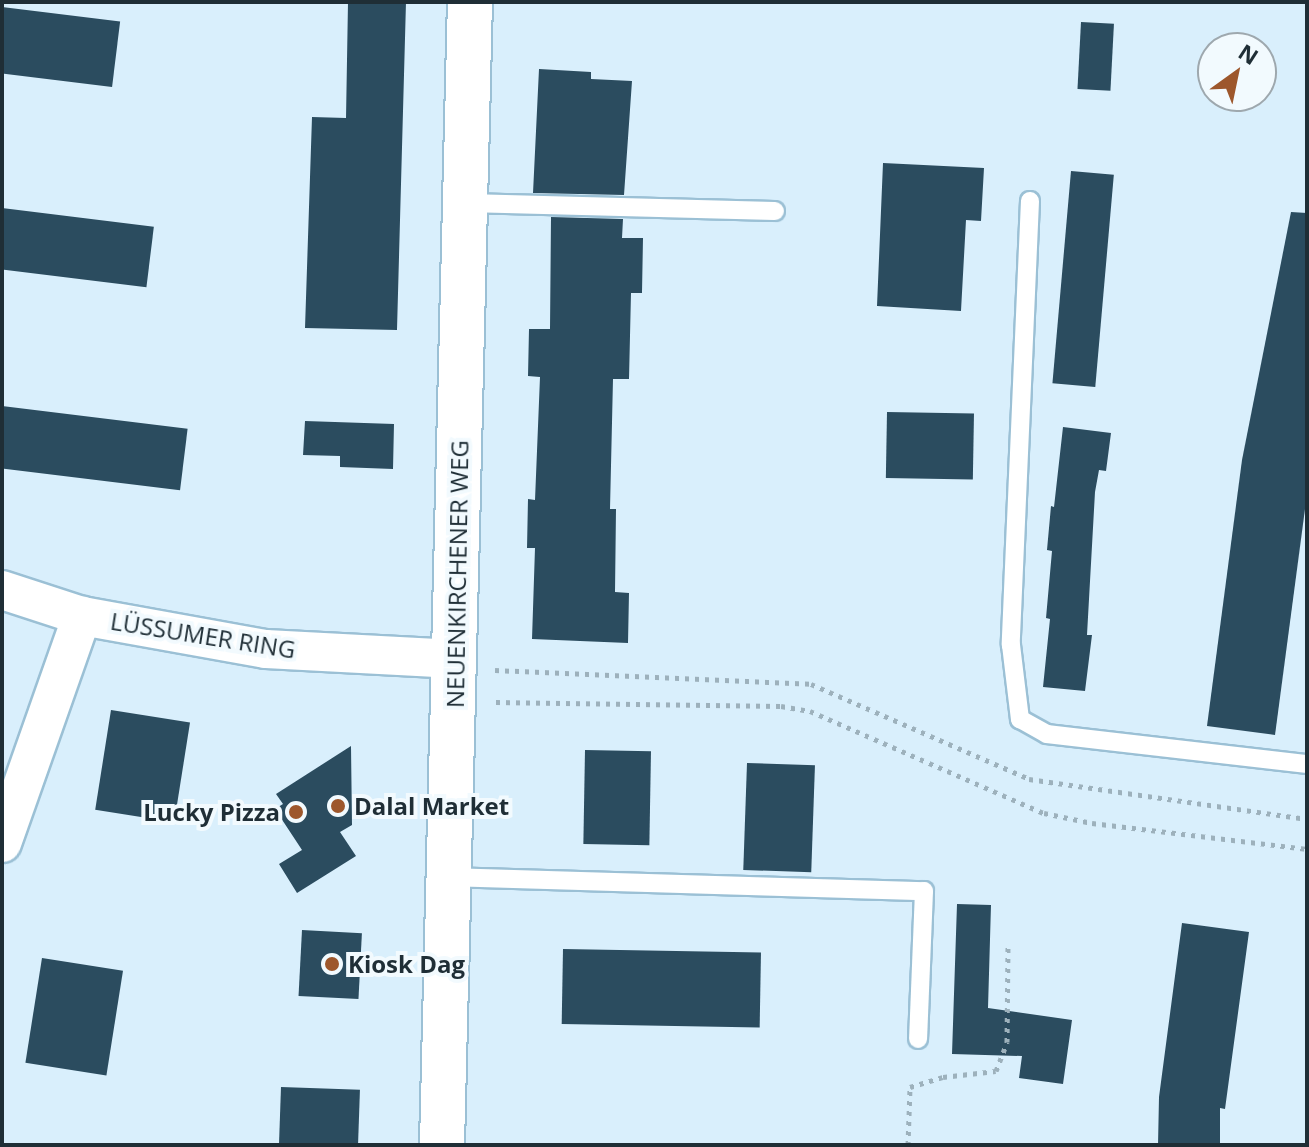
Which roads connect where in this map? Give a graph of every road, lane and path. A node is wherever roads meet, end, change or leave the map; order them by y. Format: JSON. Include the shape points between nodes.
{"nodes":[{"id":1,"x":470,"y":2,"type":"edge"},
{"id":2,"x":1030,"y":201,"type":"dead end"},
{"id":3,"x":466,"y":203,"type":"junction"},
{"id":4,"x":775,"y":211,"type":"dead end"},
{"id":5,"x":2,"y":590,"type":"edge"},
{"id":6,"x":82,"y":616,"type":"junction"},
{"id":7,"x":456,"y":659,"type":"junction"},
{"id":8,"x":454,"y":703,"type":"junction"},
{"id":9,"x":1307,"y":764,"type":"edge"},
{"id":10,"x":1307,"y":819,"type":"edge"},
{"id":11,"x":2,"y":843,"type":"edge"},
{"id":12,"x":1307,"y":849,"type":"edge"},
{"id":13,"x":447,"y":877,"type":"junction"},
{"id":14,"x":1008,"y":946,"type":"dead end"},
{"id":15,"x":918,"y":1039,"type":"dead end"},
{"id":16,"x":442,"y":1145,"type":"edge"},
{"id":17,"x":908,"y":1145,"type":"edge"}],
"edges":[{"from":1,"to":3,"type":"street","name":"NEUENKIRCHENER WEG"},
{"from":2,"to":9,"type":"lane","via":[[1011,645],[1020,719],[1047,734]]},
{"from":3,"to":4,"type":"lane"},
{"from":3,"to":7,"type":"street","name":"NEUENKIRCHENER WEG"},
{"from":5,"to":6,"type":"street","name":"LÜSSUMER RING"},
{"from":6,"to":7,"type":"street","name":"LÜSSUMER RING","via":[[266,649]]},
{"from":6,"to":11,"type":"street"},
{"from":7,"to":8,"type":"street","name":"NEUENKIRCHENER WEG"},
{"from":7,"to":10,"type":"path","via":[[505,673],[811,684],[1029,779]]},
{"from":8,"to":12,"type":"path","via":[[781,706],[810,711],[1044,813]]},
{"from":8,"to":13,"type":"street","name":"NEUENKIRCHENER WEG"},
{"from":13,"to":15,"type":"lane","via":[[924,891]]},
{"from":13,"to":16,"type":"street","name":"NEUENKIRCHENER WEG"},
{"from":14,"to":17,"type":"path","via":[[1007,1042],[996,1071],[910,1087]]}]}
